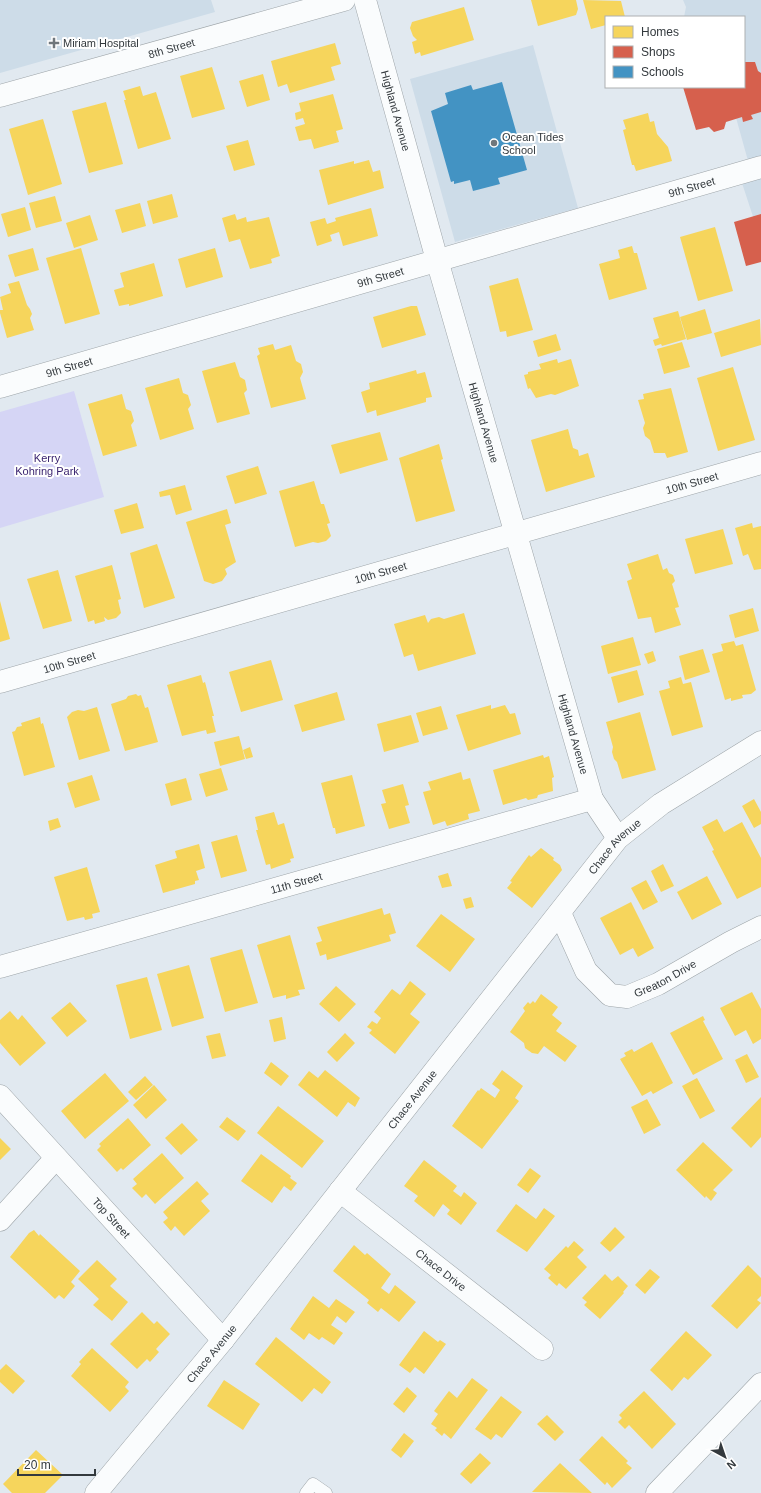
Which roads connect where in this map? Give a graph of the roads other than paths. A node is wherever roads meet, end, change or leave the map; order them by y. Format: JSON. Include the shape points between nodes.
{"nodes":[{"id":1,"x":344,"y":0,"type":"edge"},
{"id":2,"x":366,"y":0,"type":"edge"},
{"id":3,"x":0,"y":96,"type":"edge"},
{"id":4,"x":761,"y":167,"type":"edge"},
{"id":5,"x":437,"y":260,"type":"junction"},
{"id":6,"x":0,"y":387,"type":"edge"},
{"id":7,"x":761,"y":464,"type":"edge"},
{"id":8,"x":516,"y":534,"type":"junction"},
{"id":9,"x":0,"y":682,"type":"edge"},
{"id":10,"x":761,"y":742,"type":"edge"},
{"id":11,"x":592,"y":799,"type":"junction"},
{"id":12,"x":618,"y":838,"type":"junction"},
{"id":13,"x":560,"y":913,"type":"junction"},
{"id":14,"x":761,"y":927,"type":"edge"},
{"id":15,"x":0,"y":967,"type":"edge"},
{"id":16,"x":0,"y":1096,"type":"edge"},
{"id":17,"x":56,"y":1158,"type":"junction"},
{"id":18,"x":340,"y":1192,"type":"junction"},
{"id":19,"x":0,"y":1220,"type":"edge"},
{"id":20,"x":223,"y":1340,"type":"junction"},
{"id":21,"x":542,"y":1349,"type":"dead end"},
{"id":22,"x":761,"y":1384,"type":"edge"},
{"id":23,"x":96,"y":1493,"type":"edge"},
{"id":24,"x":306,"y":1493,"type":"edge"},
{"id":25,"x":326,"y":1493,"type":"edge"},
{"id":26,"x":657,"y":1493,"type":"edge"}],
"edges":[{"from":1,"to":3,"type":"street","name":"8th Street"},
{"from":2,"to":5,"type":"street","name":"Highland Avenue"},
{"from":4,"to":5,"type":"street","name":"9th Street"},
{"from":5,"to":6,"type":"street","name":"9th Street"},
{"from":5,"to":8,"type":"street","name":"Highland Avenue"},
{"from":7,"to":8,"type":"street","name":"10th Street"},
{"from":8,"to":9,"type":"street","name":"10th Street"},
{"from":8,"to":11,"type":"street","name":"Highland Avenue"},
{"from":10,"to":12,"type":"street","name":"Chace Avenue","via":[[661,804]]},
{"from":11,"to":12,"type":"street","name":"Highland Avenue"},
{"from":11,"to":15,"type":"street","name":"11th Street"},
{"from":12,"to":13,"type":"street","name":"Chace Avenue"},
{"from":13,"to":14,"type":"street","name":"Greaton Drive","via":[[586,971],[610,995],[627,997],[658,984]]},
{"from":13,"to":18,"type":"street","name":"Chace Avenue"},
{"from":16,"to":17,"type":"street","name":"Top Street"},
{"from":17,"to":19,"type":"street"},
{"from":17,"to":20,"type":"street","name":"Top Street"},
{"from":18,"to":20,"type":"street","name":"Chace Avenue"},
{"from":18,"to":21,"type":"street","name":"Chace Drive"},
{"from":20,"to":23,"type":"street","name":"Chace Avenue"},
{"from":22,"to":26,"type":"street"},
{"from":24,"to":25,"type":"lane","via":[[313,1484]]}]}
